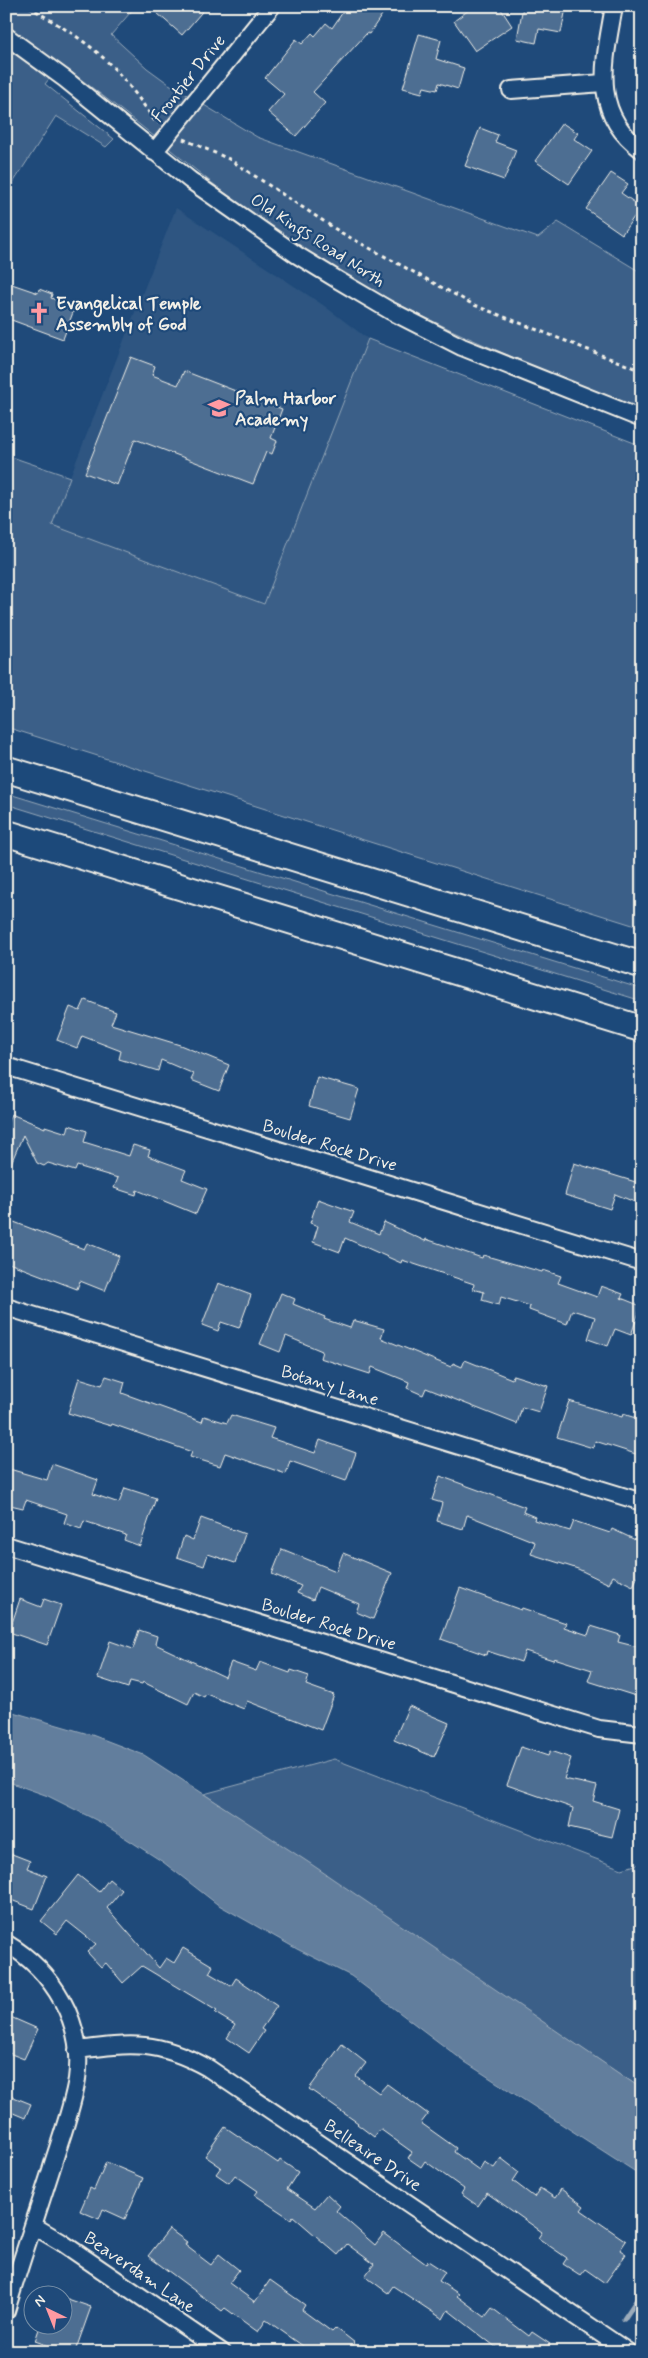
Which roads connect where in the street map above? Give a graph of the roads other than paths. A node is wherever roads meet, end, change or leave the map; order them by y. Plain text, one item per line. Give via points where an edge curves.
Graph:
1 (272, 6) edge
2 (614, 6) edge
3 (6, 36) edge
4 (603, 83) junction
5 (511, 90) dead end
6 (642, 150) edge
7 (154, 152) junction
8 (642, 419) edge
9 (6, 769) edge
10 (6, 832) edge
11 (642, 965) edge
12 (642, 1029) edge
13 (6, 1066) edge
14 (642, 1262) edge
15 (6, 1307) edge
16 (642, 1502) edge
17 (6, 1545) edge
18 (642, 1734) edge
19 (6, 1943) edge
20 (78, 2050) junction
21 (34, 2226) junction
22 (6, 2311) edge
23 (222, 2352) edge
24 (628, 2352) edge

1 - 7 street, Frontier Drive
2 - 4 street
3 - 7 street, Old Kings Road North via 65,78
4 - 5 street
4 - 6 street via 618,125
7 - 8 street, Old Kings Road North via 297,255 389,310 486,358
9 - 11 highway
10 - 12 highway
13 - 14 street, Boulder Rock Drive
15 - 16 street, Botany Lane
17 - 18 street, Boulder Rock Drive via 599,1729
19 - 20 street via 37,1965 61,1996
20 - 21 street via 75,2091
20 - 24 street, Belleaire Drive via 128,2044 154,2045 200,2064
21 - 22 street
21 - 23 street, Beaverdam Lane

